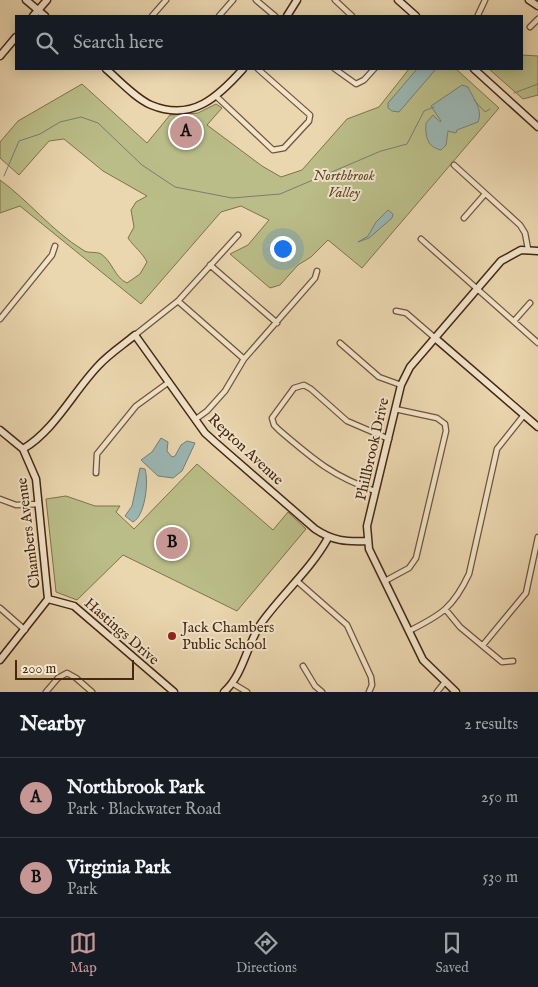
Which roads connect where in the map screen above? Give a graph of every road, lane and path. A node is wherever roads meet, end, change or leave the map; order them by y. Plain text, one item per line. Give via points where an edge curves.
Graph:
1 (26, 0) edge
2 (47, 0) edge
3 (166, 0) edge
4 (233, 0) edge
5 (256, 0) edge
6 (297, 0) edge
7 (335, 0) edge
8 (398, 0) edge
9 (485, 0) edge
10 (529, 0) edge
11 (538, 6) edge
12 (36, 13) edge
13 (153, 15) edge
14 (220, 15) edge
15 (274, 15) edge
16 (288, 15) edge
17 (351, 15) edge
18 (415, 15) edge
19 (478, 15) dead end
20 (538, 19) edge
21 (530, 28) dead end
22 (15, 38) edge
23 (0, 56) edge
24 (108, 70) edge
25 (242, 70) edge
26 (259, 70) edge
27 (336, 70) edge
28 (373, 70) edge
29 (475, 70) edge
30 (217, 97) junction
31 (538, 127) edge
32 (454, 165) dead end
33 (485, 194) junction
34 (464, 218) dead end
35 (238, 235) dead end
36 (421, 239) dead end
37 (55, 246) dead end
38 (528, 249) junction
39 (538, 251) edge
40 (210, 265) junction
41 (317, 271) dead end
42 (477, 288) junction
43 (178, 301) junction
44 (530, 303) dead end
45 (396, 311) dead end
46 (0, 319) edge
47 (514, 321) junction
48 (277, 323) junction
49 (135, 335) junction
50 (435, 338) junction
51 (538, 342) edge
52 (340, 343) dead end
53 (244, 359) junction
54 (169, 382) junction
55 (401, 385) junction
56 (395, 409) junction
57 (524, 415) junction
58 (196, 419) junction
59 (538, 427) edge
60 (0, 430) edge
61 (388, 439) junction
62 (23, 449) junction
63 (96, 473) dead end
64 (375, 491) junction
65 (0, 499) edge
66 (39, 504) junction
67 (538, 537) edge
68 (328, 538) junction
69 (367, 541) junction
70 (297, 581) junction
71 (385, 581) junction
72 (48, 599) junction
73 (0, 608) edge
74 (446, 610) junction
75 (25, 630) junction
76 (409, 631) junction
77 (483, 645) junction
78 (0, 660) edge
79 (513, 661) dead end
80 (303, 666) dead end
81 (445, 682) junction
82 (232, 683) junction
83 (46, 692) edge
84 (92, 692) edge
85 (174, 692) edge
86 (224, 692) edge
87 (247, 692) edge
88 (322, 692) edge
89 (369, 692) edge
90 (437, 692) edge
91 (456, 692) edge

1 - 12 street
2 - 12 street
3 - 13 street
4 - 14 street
5 - 15 street
6 - 16 street
7 - 17 street
8 - 18 street
9 - 19 street
10 - 11 street
20 - 21 street
22 - 23 street
24 - 30 street via 150,105 189,109
25 - 30 street
26 - 30 street via 310,115 309,121 284,148 273,150
27 - 28 street via 356,84
29 - 31 street
32 - 33 street
33 - 34 street
33 - 38 street via 520,225
35 - 40 street
36 - 42 street
37 - 46 street via 52,255
38 - 39 street
38 - 42 street, Phillbrook Drive via 506,256
40 - 43 street
40 - 48 street
41 - 48 street via 315,278
42 - 47 street
42 - 50 street, Phillbrook Drive
43 - 49 street
43 - 53 street
44 - 47 street
45 - 50 street via 406,313
47 - 51 street
48 - 53 street
49 - 54 street, Repton Avenue
49 - 62 street via 99,365 47,429
50 - 55 street, Phillbrook Drive via 410,367
50 - 57 street
52 - 55 street via 379,377
53 - 58 street via 226,391
54 - 58 street, Repton Avenue
54 - 63 street via 145,398 97,454
55 - 56 street, Phillbrook Drive
56 - 61 street, Phillbrook Drive
56 - 71 street via 437,418 445,424 446,431 416,558 409,568
57 - 59 street
57 - 74 street via 497,449 470,574
58 - 68 street, Repton Avenue via 215,442
60 - 62 street, Chambers Avenue
61 - 64 street, Phillbrook Drive
61 - 64 street via 347,421 312,388 304,385 294,388 272,418 279,430 323,466 339,477
62 - 66 street, Chambers Avenue via 36,479
64 - 69 street, Phillbrook Drive
65 - 66 street via 16,505
66 - 72 street, Chambers Avenue
67 - 77 street via 526,593
68 - 69 street, Repton Avenue via 346,542
68 - 70 street
69 - 71 street, Phillbrook Drive
70 - 82 street via 261,623
70 - 89 street via 346,625 371,677
71 - 76 street, Phillbrook Drive
72 - 75 street, Chambers Avenue
72 - 85 street, Hastings Drive via 74,606
73 - 75 street
74 - 76 street
74 - 77 street via 460,627
75 - 78 street, Chambers Avenue
76 - 81 street, Phillbrook Drive via 423,660
77 - 79 street via 502,662
80 - 88 street
81 - 90 street
81 - 91 street, Phillbrook Drive
82 - 86 street
82 - 87 street
83 - 84 street via 67,673

